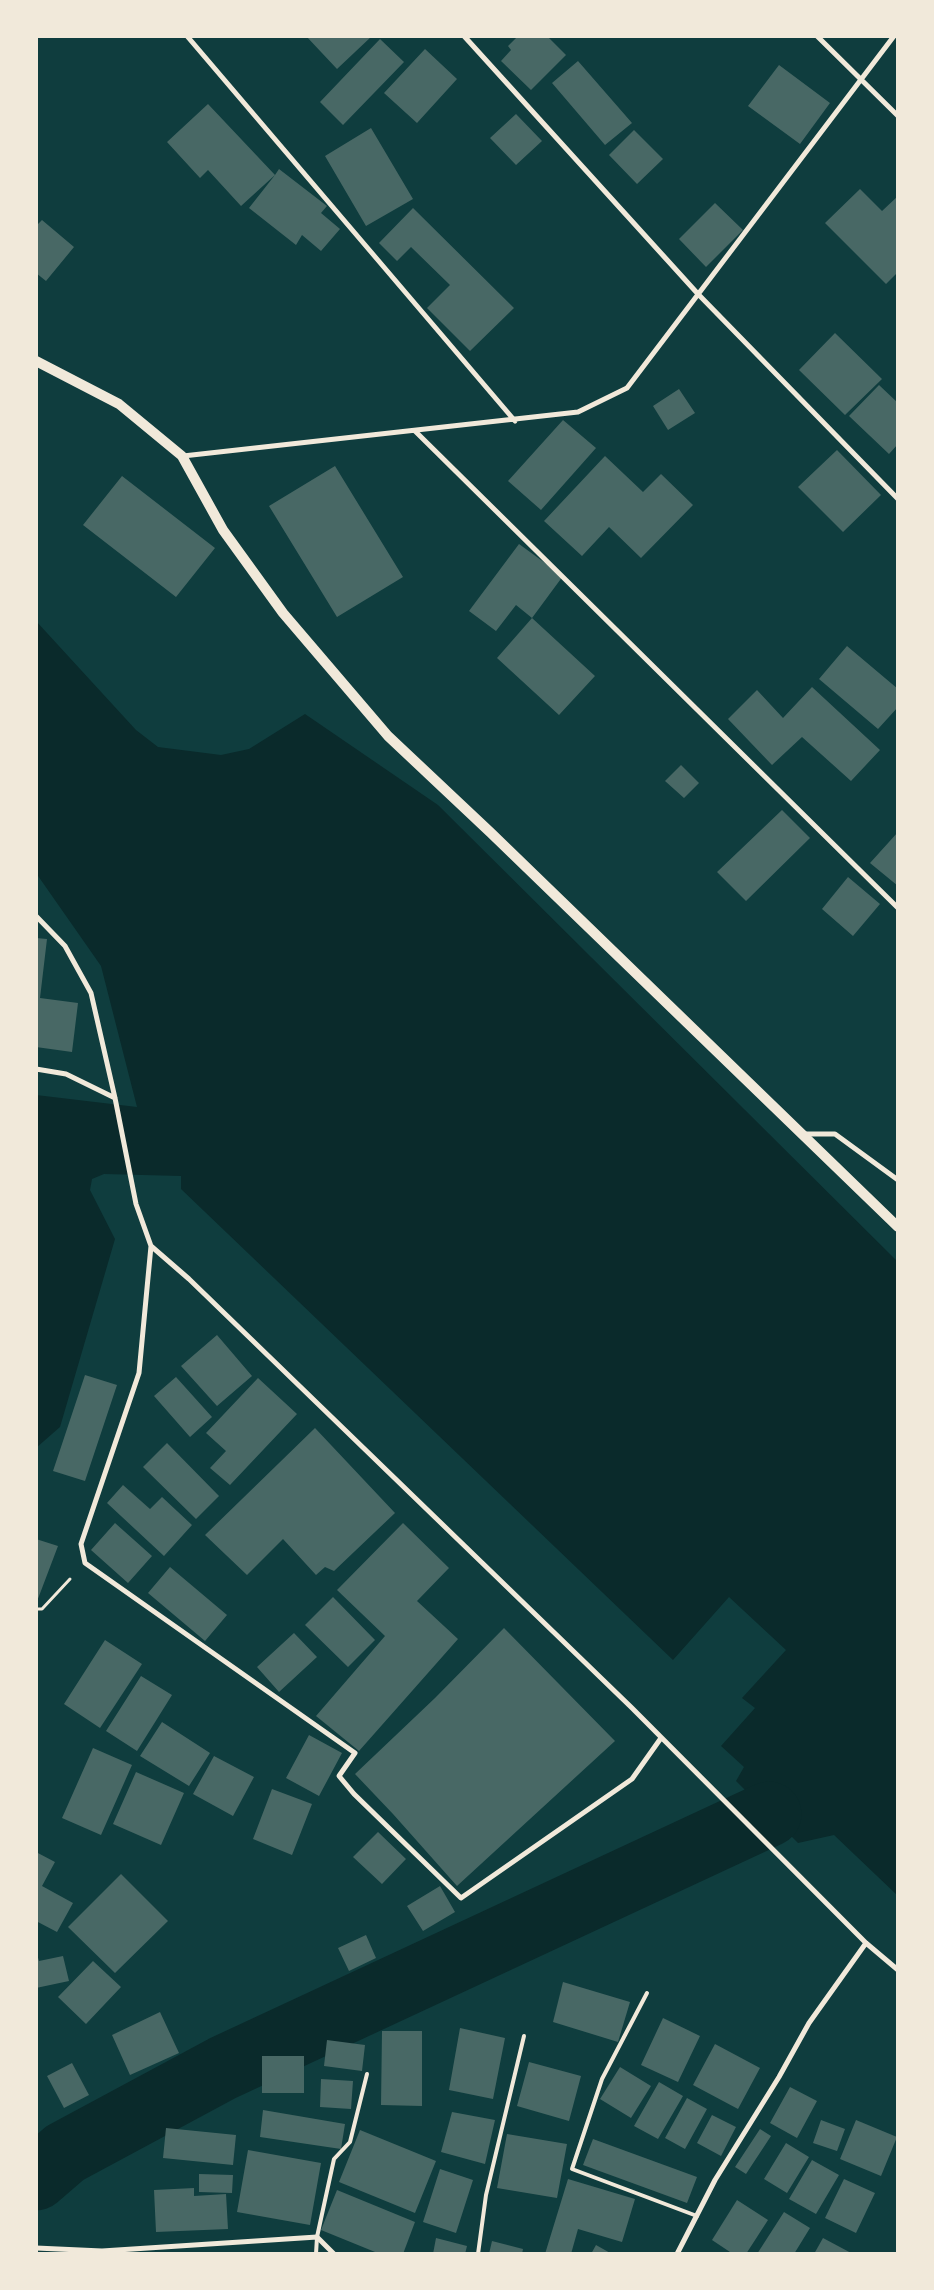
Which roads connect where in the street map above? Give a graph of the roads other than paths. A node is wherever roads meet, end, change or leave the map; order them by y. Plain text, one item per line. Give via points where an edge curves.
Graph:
1 (187, 36) edge
2 (464, 36) edge
3 (817, 36) edge
4 (894, 36) edge
5 (861, 80) junction
6 (898, 116) edge
7 (698, 294) junction
8 (36, 361) edge
9 (515, 421) junction
10 (415, 431) junction
11 (182, 456) junction
12 (898, 499) edge
13 (898, 908) edge
14 (36, 916) edge
15 (36, 1069) edge
16 (115, 1098) junction
17 (804, 1134) junction
18 (898, 1180) edge
19 (898, 1227) edge
20 (151, 1246) junction
21 (661, 1738) junction
22 (866, 1943) junction
23 (898, 1970) edge
24 (647, 1993) dead end
25 (524, 2036) dead end
26 (368, 2074) dead end
27 (696, 2216) junction
28 (316, 2237) junction
29 (36, 2248) edge
30 (316, 2254) edge
31 (334, 2254) edge
32 (478, 2254) edge
33 (677, 2254) edge

1 - 9 street
2 - 7 street
3 - 5 street
4 - 5 street
5 - 6 street
5 - 7 street
7 - 9 street via 627,388 578,412
7 - 12 street
8 - 11 main road via 118,404
9 - 10 street
10 - 11 street
10 - 13 street
11 - 17 main road via 223,530 283,613 388,736
14 - 16 street via 65,946 90,993
15 - 16 street via 66,1074
16 - 20 street via 136,1204
17 - 18 street via 835,1134
17 - 19 main road
20 - 21 street via 189,1279
20 - 21 street via 139,1373 81,1544 85,1564 355,1753 339,1776 461,1898 632,1779
21 - 22 street
22 - 23 street
22 - 27 street via 809,2023
24 - 27 lane via 602,2079 572,2169
25 - 32 lane via 486,2195
26 - 28 lane via 350,2142 334,2159
27 - 33 street
28 - 29 street via 102,2250
28 - 30 lane
28 - 31 street

